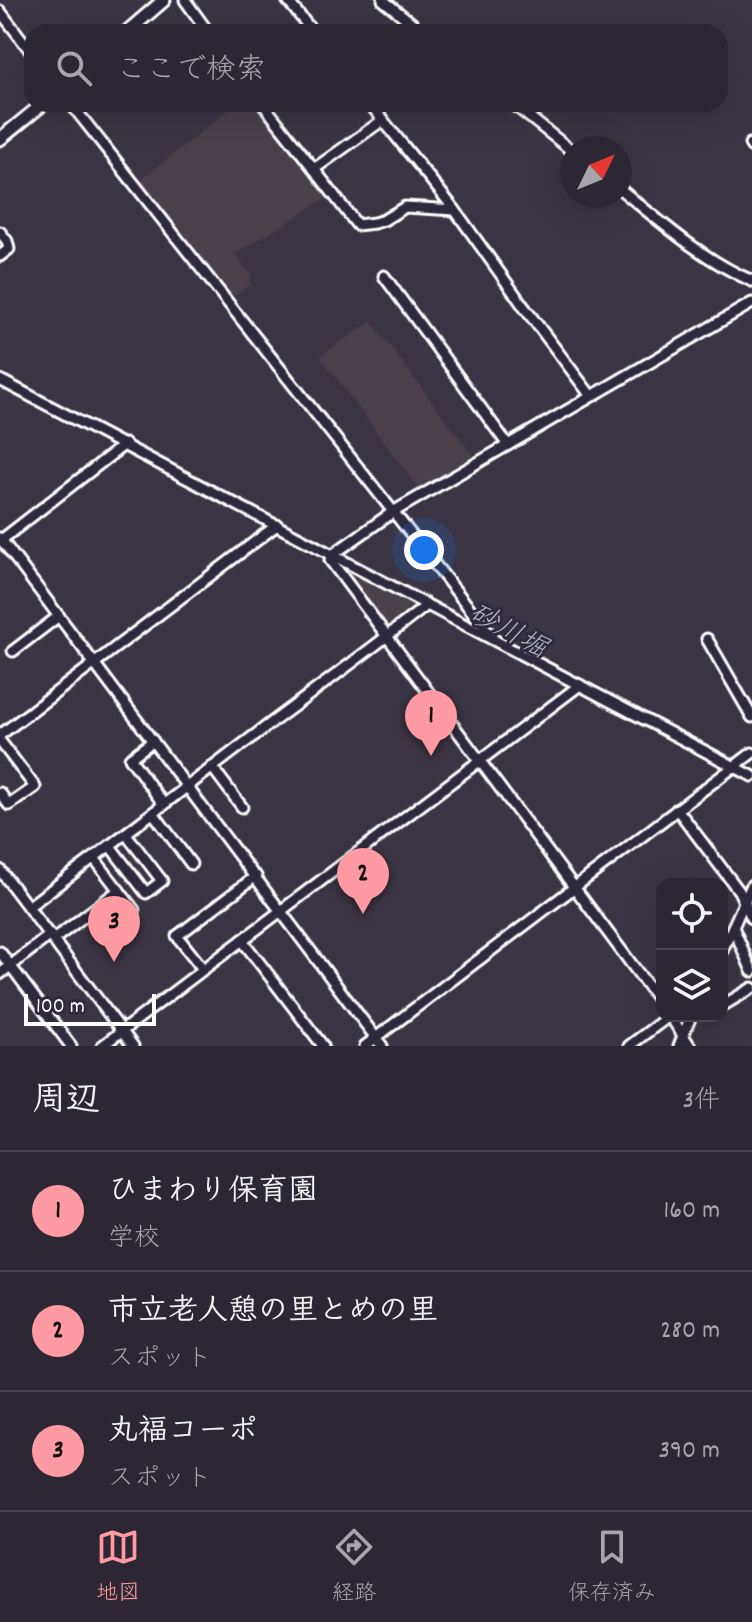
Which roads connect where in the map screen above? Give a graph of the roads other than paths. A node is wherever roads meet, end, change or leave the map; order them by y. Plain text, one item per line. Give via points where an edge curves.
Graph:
1 (164, 0) edge
2 (185, 0) edge
3 (287, 0) edge
4 (383, 0) edge
5 (0, 11) edge
6 (136, 24) edge
7 (202, 24) edge
8 (306, 24) edge
9 (413, 24) edge
10 (24, 42) edge
11 (33, 112) edge
12 (77, 112) edge
13 (269, 112) edge
14 (376, 112) edge
15 (523, 112) edge
16 (383, 120) junction
17 (0, 139) edge
18 (560, 141) edge
19 (314, 169) junction
20 (632, 198) edge
21 (455, 210) junction
22 (0, 232) edge
23 (0, 256) edge
24 (384, 276) dead end
25 (752, 281) edge
26 (752, 303) edge
27 (0, 380) edge
28 (591, 396) junction
29 (125, 444) junction
30 (508, 445) junction
31 (393, 512) junction
32 (277, 525) junction
33 (1, 539) edge
34 (332, 555) junction
35 (427, 605) junction
36 (59, 616) junction
37 (387, 637) junction
38 (707, 639) dead end
39 (496, 641) junction
40 (13, 651) dead end
41 (95, 663) junction
42 (580, 685) junction
43 (752, 717) edge
44 (2, 730) edge
45 (0, 741) edge
46 (153, 741) junction
47 (752, 753) edge
48 (480, 761) junction
49 (734, 766) junction
50 (212, 767) junction
51 (752, 776) edge
52 (187, 787) junction
53 (0, 793) edge
54 (164, 805) junction
55 (242, 807) dead end
56 (677, 809) junction
57 (154, 814) junction
58 (126, 834) junction
59 (110, 846) junction
60 (94, 858) junction
61 (191, 864) dead end
62 (0, 870) edge
63 (256, 876) junction
64 (752, 885) edge
65 (574, 888) junction
66 (119, 890) junction
67 (745, 900) junction
68 (28, 907) junction
69 (134, 910) dead end
70 (281, 910) junction
71 (752, 918) edge
72 (733, 927) junction
73 (51, 938) junction
74 (242, 940) junction
75 (722, 950) edge
76 (0, 952) edge
77 (10, 966) junction
78 (203, 969) junction
79 (752, 971) edge
80 (0, 974) edge
81 (752, 988) edge
82 (656, 997) edge
83 (728, 1002) edge
84 (661, 1022) edge
85 (674, 1022) edge
86 (691, 1022) edge
87 (122, 1031) junction
88 (684, 1035) junction
89 (379, 1042) edge
90 (71, 1046) edge
91 (102, 1046) edge
92 (133, 1046) edge
93 (323, 1046) edge
94 (365, 1046) edge
95 (629, 1046) edge
96 (679, 1046) edge
97 (690, 1046) edge

1 - 6 main road
2 - 7 street
3 - 8 street
4 - 9 street
5 - 10 street
11 - 17 main road
12 - 31 street
13 - 19 street
14 - 16 street
15 - 18 street
16 - 19 street
16 - 21 street
19 - 21 street via 357,225 384,220 405,207
20 - 25 street via 711,259
21 - 28 street
22 - 23 street via 9,249
24 - 30 street
26 - 28 street
27 - 29 street
28 - 30 street
29 - 32 street
29 - 33 street
30 - 31 street
31 - 34 street
31 - 39 street
32 - 34 street
32 - 41 street
33 - 36 street
34 - 35 street
34 - 37 street via 330,560
35 - 37 street
35 - 39 street
36 - 40 street
36 - 41 street
37 - 48 street
37 - 50 street
38 - 43 street
39 - 42 street
41 - 44 street
41 - 46 street
42 - 48 street
42 - 49 street
45 - 53 street via 35,787 9,805
46 - 52 street
46 - 54 street via 130,758
47 - 49 street
48 - 65 street
48 - 70 street
49 - 51 street
49 - 56 street
50 - 52 street
50 - 55 street
52 - 54 street
52 - 63 street
54 - 57 street
56 - 65 street
56 - 67 street
57 - 58 street
57 - 61 street
58 - 59 street
58 - 59 street via 162,881 146,893
59 - 60 street
60 - 66 street
60 - 68 street
62 - 68 street
63 - 70 street
63 - 78 street via 177,936
64 - 67 street
65 - 82 street
65 - 89 street
66 - 69 street
66 - 73 street
67 - 71 street
67 - 72 street
68 - 73 street
70 - 74 street
70 - 89 street
72 - 75 street
72 - 79 street
73 - 77 street
73 - 87 street
74 - 78 street
74 - 93 street
76 - 77 street
77 - 80 street
77 - 90 street
78 - 87 street
81 - 83 street
84 - 95 street
85 - 88 street
86 - 88 street
87 - 91 street
87 - 92 street
88 - 96 street
88 - 97 street
89 - 94 street

